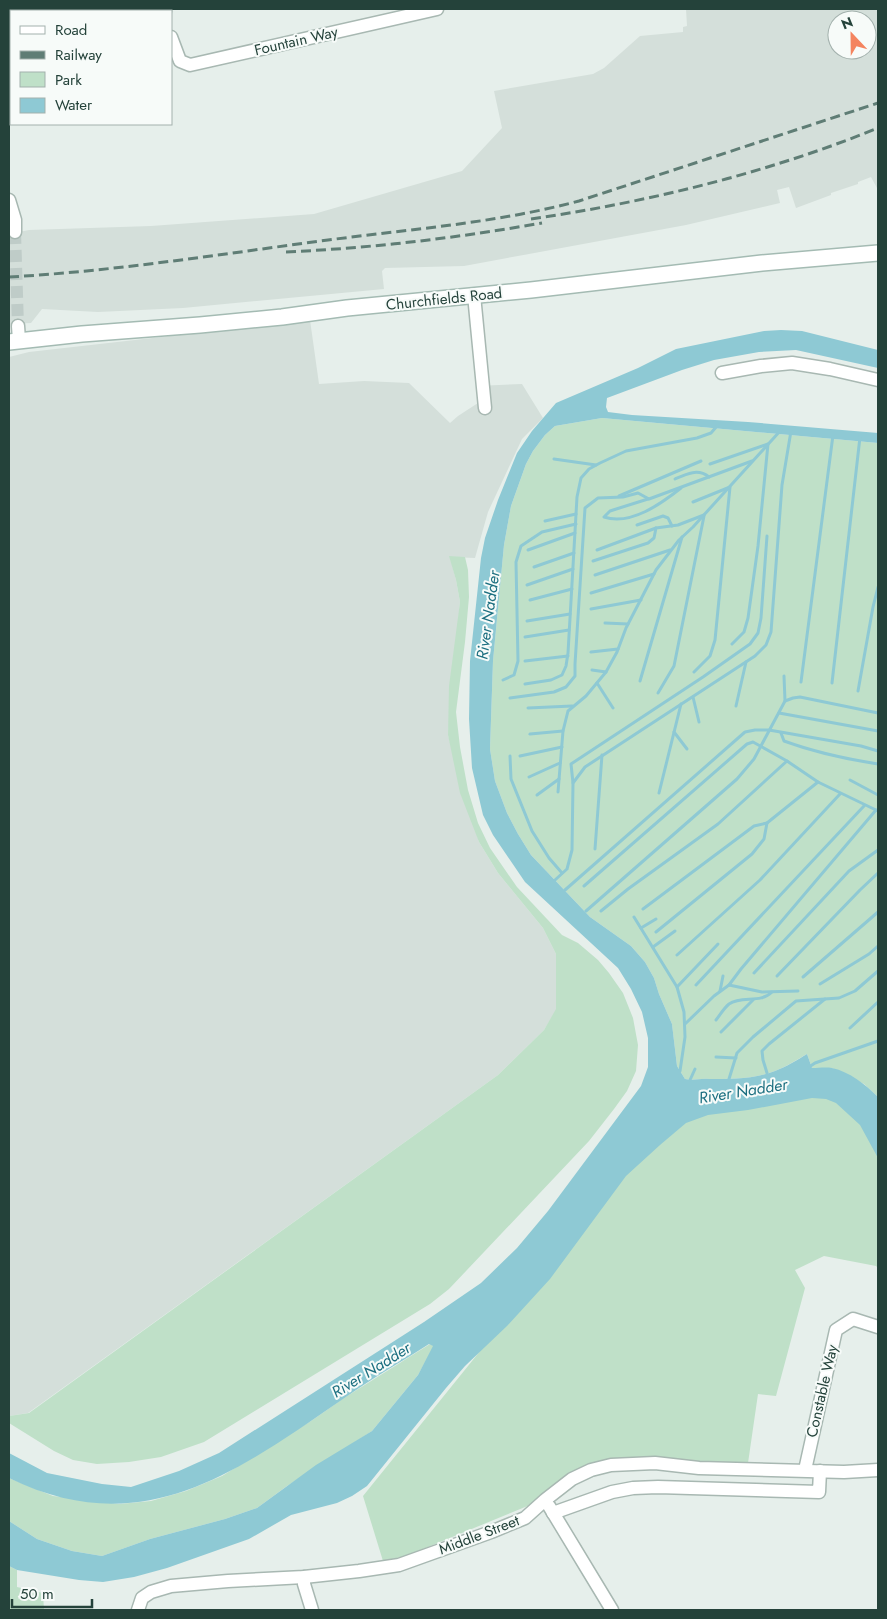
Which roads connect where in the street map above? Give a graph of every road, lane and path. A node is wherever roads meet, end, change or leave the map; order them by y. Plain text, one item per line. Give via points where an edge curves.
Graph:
1 (437, 9) edge
2 (172, 40) edge
3 (9, 200) edge
4 (15, 232) tunnel mouth
5 (878, 253) edge
6 (474, 295) junction
7 (16, 336) edge
8 (722, 373) dead end
9 (878, 380) edge
10 (485, 408) dead end
11 (878, 1328) edge
12 (805, 1470) junction
13 (878, 1470) edge
14 (820, 1471) junction
15 (545, 1500) junction
16 (553, 1513) junction
17 (304, 1577) junction
18 (138, 1610) edge
19 (312, 1610) edge
20 (612, 1610) edge

1 - 2 street, Fountain Way via 190,65 180,61
3 - 4 street
5 - 6 street, Churchfields Road
6 - 7 street, Churchfields Road via 200,325
6 - 10 street
8 - 9 street via 792,363
11 - 12 street, Constable Way via 853,1319 836,1330
12 - 14 street, Middle Street
12 - 15 street, Middle Street via 616,1464 583,1474
13 - 14 street, Middle Street
14 - 16 street via 819,1492 633,1488
15 - 16 street
15 - 17 street, Middle Street via 525,1518 399,1565
16 - 20 street
17 - 18 street, Middle Street via 171,1586 142,1598
17 - 19 street

